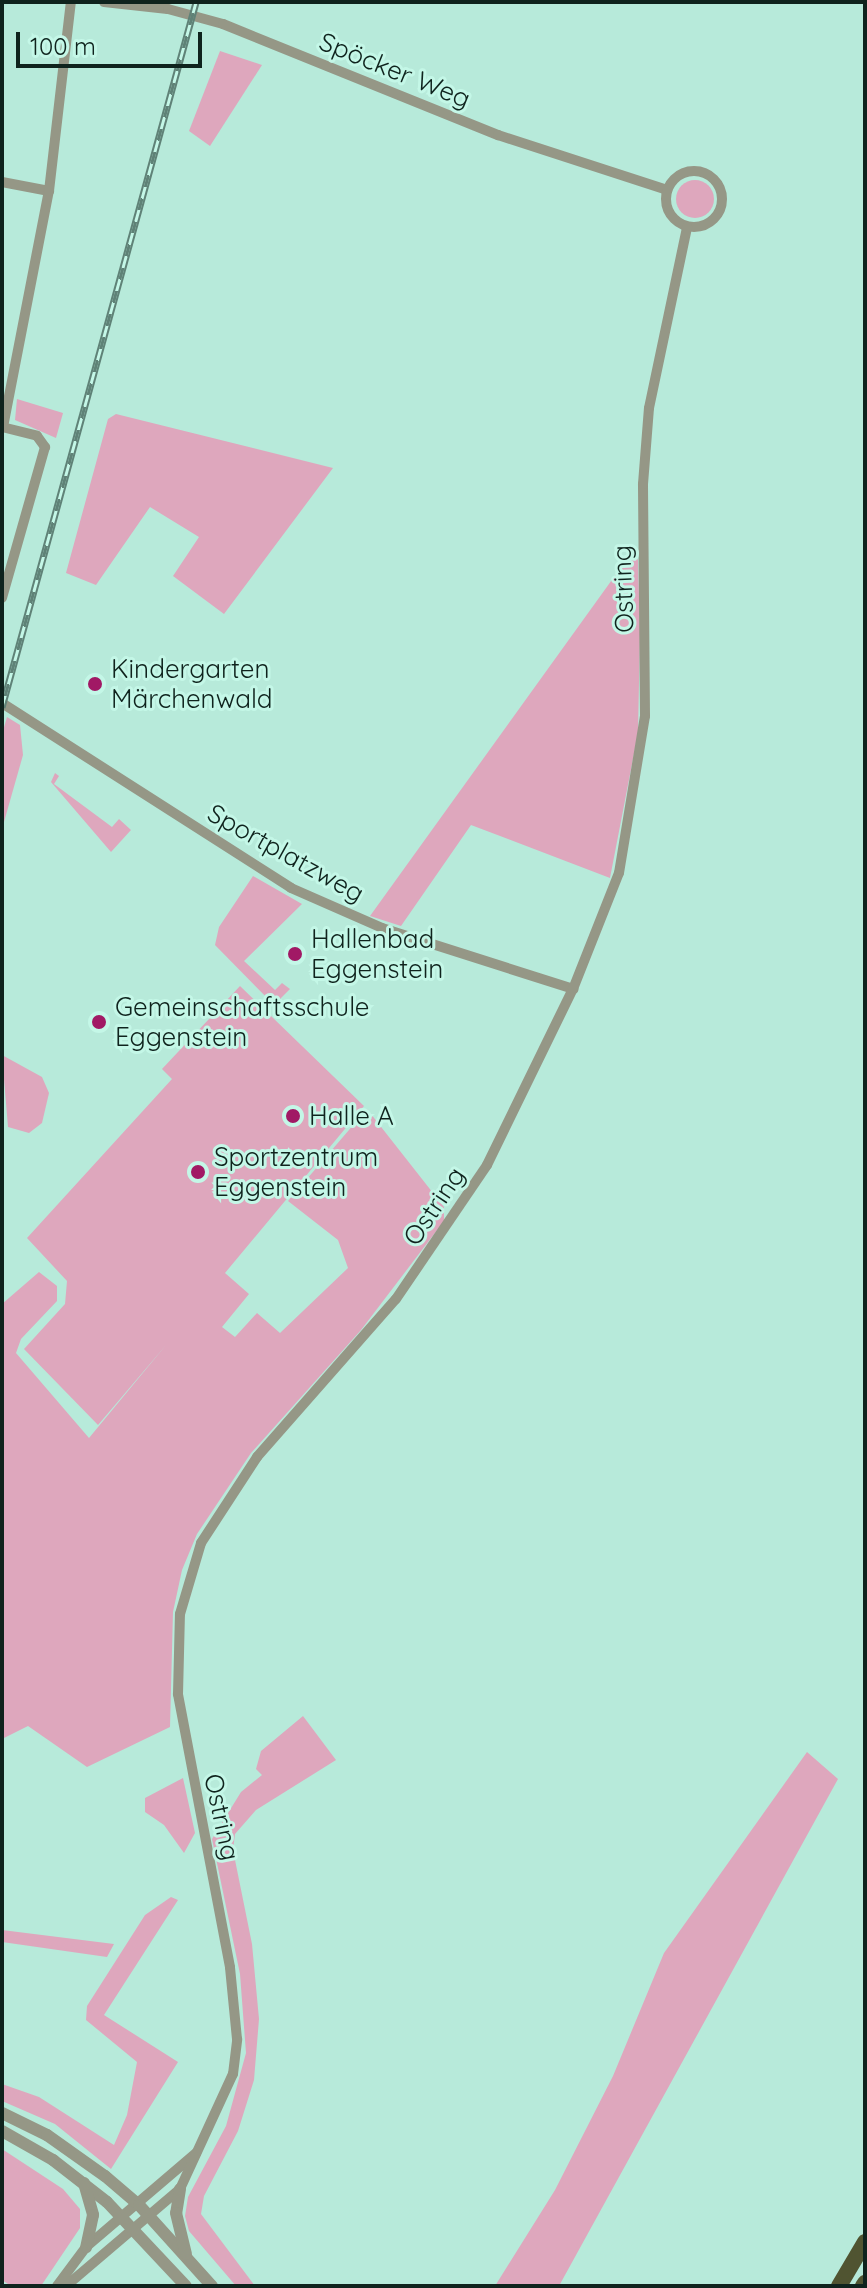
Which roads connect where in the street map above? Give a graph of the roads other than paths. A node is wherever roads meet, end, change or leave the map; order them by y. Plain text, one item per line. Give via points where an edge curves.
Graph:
1 (71, 2) edge
2 (104, 2) edge
3 (2, 182) edge
4 (667, 190) junction
5 (49, 191) junction
6 (687, 227) junction
7 (3, 427) edge
8 (7, 571) edge
9 (2, 598) edge
10 (2, 703) edge
11 (573, 989) junction
12 (2, 2113) edge
13 (2, 2131) edge
14 (198, 2152) junction
15 (84, 2183) junction
16 (180, 2189) junction
17 (139, 2205) junction
18 (123, 2216) junction
19 (149, 2216) junction
20 (136, 2228) junction
21 (865, 2242) edge
22 (86, 2247) junction
23 (187, 2257) junction
24 (57, 2286) edge
25 (66, 2286) edge
26 (186, 2286) edge
27 (212, 2286) edge
28 (839, 2286) edge

1 - 5 street
2 - 4 street, Spöcker Weg via 168,9 223,24 498,135
3 - 5 street
4 - 6 street via 672,216
4 - 6 street via 677,176 694,171 710,176 721,189 718,215 703,226
5 - 7 street
6 - 11 street, Ostring via 658,344 645,450 648,667 642,756 619,873
7 - 8 street via 37,436 45,447
8 - 9 street
10 - 11 street, Sportplatzweg via 291,888 382,928
11 - 14 street, Ostring via 511,1121 456,1215 396,1299 225,1500 188,1579 176,1653 178,1694 230,1967 237,2039 225,2097
12 - 17 street via 65,2146
13 - 15 street
14 - 16 street, Ostring
14 - 17 street, Ostring
15 - 18 street
15 - 22 street via 93,2215
16 - 19 street, Ostring
16 - 23 street via 176,2213
17 - 18 street, Ostring
17 - 19 street
18 - 20 street
18 - 22 street, Ostring
19 - 20 street, Ostring
19 - 23 street
20 - 25 street, Ostring
20 - 26 street
21 - 28 highway
22 - 24 street, Ostring
23 - 27 street

